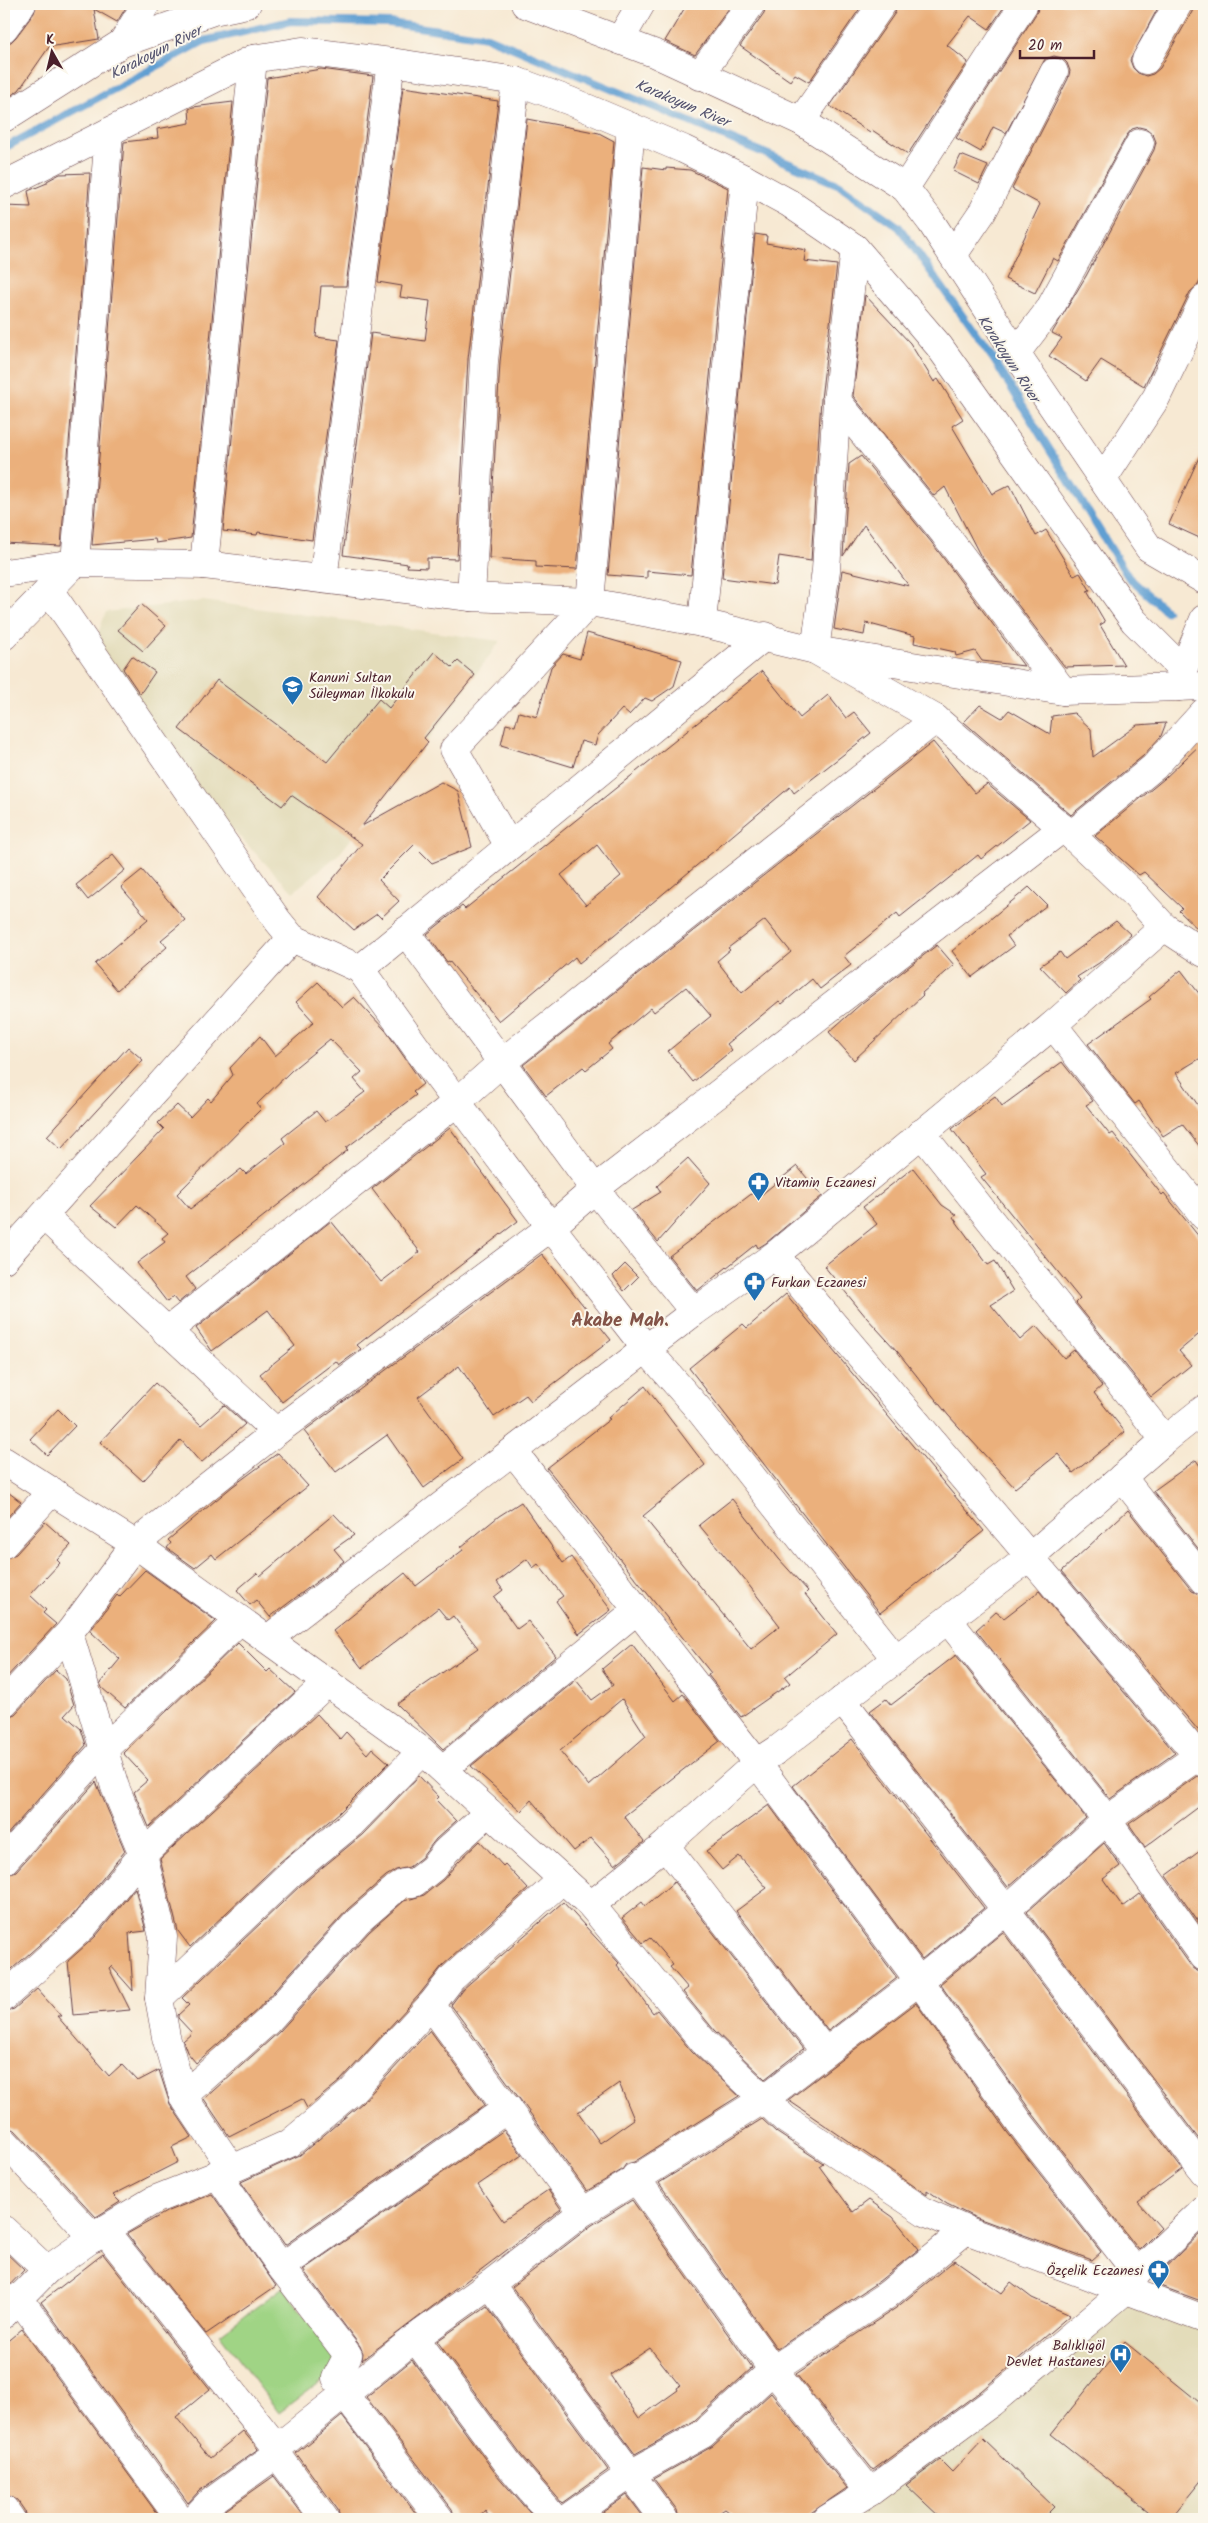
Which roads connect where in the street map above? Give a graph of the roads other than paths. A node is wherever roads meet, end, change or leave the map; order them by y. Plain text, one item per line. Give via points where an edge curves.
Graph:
1 (22, 4) edge
2 (146, 4) edge
3 (247, 4) edge
4 (525, 4) edge
5 (641, 4) edge
6 (751, 4) edge
7 (882, 4) edge
8 (1024, 4) edge
9 (1178, 4) edge
10 (215, 7) edge
11 (4, 28) edge
12 (620, 40) junction
13 (122, 43) junction
14 (253, 59) junction
15 (1146, 60) dead end
16 (391, 62) junction
17 (1054, 72) dead end
18 (699, 76) junction
19 (516, 81) junction
20 (4, 118) edge
21 (801, 121) junction
22 (631, 127) junction
23 (109, 132) junction
24 (1140, 143) dead end
25 (745, 179) junction
26 (4, 185) edge
27 (905, 188) junction
28 (855, 248) junction
29 (953, 255) junction
30 (1204, 299) edge
31 (1016, 353) junction
32 (837, 401) junction
33 (1103, 479) junction
34 (75, 564) junction
35 (204, 565) junction
36 (4, 573) edge
37 (323, 579) junction
38 (1204, 580) edge
39 (49, 590) junction
40 (471, 597) junction
41 (590, 602) junction
42 (1204, 619) edge
43 (702, 623) junction
44 (4, 636) edge
45 (765, 636) junction
46 (815, 650) junction
47 (1189, 681) edge
48 (1063, 691) junction
49 (1204, 712) edge
50 (936, 719) junction
51 (1067, 831) junction
52 (509, 846) junction
53 (1164, 928) junction
54 (405, 931) junction
55 (292, 938) junction
56 (1204, 953) edge
57 (360, 969) junction
58 (1053, 1025) junction
59 (501, 1063) junction
60 (458, 1102) junction
61 (921, 1133) junction
62 (595, 1189) junction
63 (44, 1216) junction
64 (1204, 1216) edge
65 (551, 1227) junction
66 (775, 1255) junction
67 (4, 1259) edge
68 (694, 1312) junction
69 (166, 1332) junction
70 (647, 1350) junction
71 (1204, 1409) edge
72 (276, 1432) junction
73 (1165, 1440) junction
74 (513, 1451) junction
75 (4, 1461) edge
76 (1122, 1477) junction
77 (52, 1491) junction
78 (4, 1544) edge
79 (136, 1544) junction
80 (1031, 1556) junction
81 (1204, 1581) edge
82 (637, 1610) junction
83 (240, 1620) junction
84 (948, 1620) junction
85 (69, 1633) junction
86 (268, 1638) junction
87 (896, 1659) junction
88 (328, 1682) junction
89 (842, 1700) junction
90 (4, 1703) edge
91 (104, 1749) junction
92 (422, 1751) junction
93 (1203, 1757) edge
94 (757, 1763) junction
95 (443, 1770) junction
96 (489, 1812) junction
97 (1107, 1820) junction
98 (665, 1845) junction
99 (143, 1854) junction
100 (4, 1861) edge
101 (563, 1879) junction
102 (591, 1905) junction
103 (1006, 1910) junction
104 (1204, 1957) edge
105 (919, 1981) junction
106 (4, 1997) edge
107 (159, 1998) junction
108 (432, 2005) junction
109 (825, 2052) junction
110 (183, 2096) junction
111 (764, 2099) junction
112 (508, 2108) junction
113 (4, 2141) edge
114 (225, 2172) junction
115 (1204, 2172) edge
116 (635, 2177) junction
117 (1204, 2209) edge
118 (583, 2212) junction
119 (4, 2230) edge
120 (966, 2230) junction
121 (99, 2234) junction
122 (281, 2267) junction
123 (47, 2270) junction
124 (1132, 2281) junction
125 (490, 2284) junction
126 (11, 2305) edge
127 (1204, 2320) edge
128 (415, 2338) junction
129 (773, 2370) junction
130 (344, 2394) junction
131 (277, 2451) junction
132 (629, 2474) junction
133 (870, 2492) junction
134 (4, 2509) edge
135 (207, 2514) edge
136 (11, 2519) edge
137 (180, 2519) edge
138 (325, 2519) edge
139 (440, 2519) edge
140 (555, 2519) edge
141 (566, 2519) edge
142 (664, 2519) edge
143 (827, 2519) edge

1 - 11 street
2 - 13 street
3 - 10 street
4 - 12 street
5 - 12 street
6 - 18 street
7 - 21 street
8 - 27 street
9 - 15 street
10 - 13 street
12 - 18 street
13 - 20 street
14 - 16 street via 302,51
14 - 23 street
14 - 35 street
16 - 19 street
16 - 37 street
17 - 29 street via 983,211
18 - 21 street
19 - 22 street
19 - 40 street via 484,361
21 - 27 street
22 - 25 street
22 - 41 street
23 - 26 street
23 - 34 street
24 - 31 street via 1049,310
25 - 28 street via 789,203
25 - 43 street
27 - 29 street
28 - 32 street
28 - 47 street via 939,346 1134,621
29 - 31 street
30 - 33 street via 1156,398
31 - 33 street
32 - 46 street via 826,570
32 - 48 street via 944,533
33 - 38 street via 1149,548
34 - 35 street
34 - 36 street
34 - 39 street
35 - 37 street
37 - 40 street
39 - 44 street
39 - 55 street
40 - 41 street
41 - 43 street
41 - 52 street via 454,749
42 - 47 street
43 - 45 street
45 - 46 street
45 - 52 street
46 - 48 street
46 - 50 street
47 - 48 street
49 - 51 street via 1154,767
50 - 51 street
50 - 59 street
51 - 53 street via 1135,895
51 - 62 street
52 - 54 street
53 - 56 street
53 - 58 street
54 - 57 street
54 - 59 street
55 - 57 street
55 - 63 street
57 - 60 street
58 - 61 street
58 - 64 street
59 - 60 street
59 - 62 street
60 - 65 street
60 - 69 street
61 - 66 street
61 - 73 street
62 - 65 street
62 - 68 street
63 - 67 street
63 - 69 street
65 - 70 street
65 - 72 street
66 - 68 street
66 - 80 street
68 - 70 street
69 - 72 street
70 - 74 street
70 - 87 street via 702,1412
71 - 73 street
72 - 79 street
73 - 76 street
74 - 82 street
74 - 86 street
75 - 77 street
76 - 80 street
76 - 81 street
77 - 78 street
77 - 79 street
79 - 83 street
79 - 85 street
80 - 84 street
80 - 93 street
82 - 94 street
82 - 95 street
83 - 86 street
83 - 91 street
84 - 87 street
84 - 97 street
85 - 90 street
85 - 91 street
86 - 88 street
87 - 89 street
88 - 92 street
88 - 99 street
89 - 94 street
89 - 103 street
91 - 99 street via 115,1787
91 - 100 street
92 - 95 street
92 - 107 street via 351,1824 291,1873
93 - 97 street
94 - 98 street
94 - 105 street
95 - 96 street
96 - 101 street
96 - 110 street via 446,1851 433,1868 414,1883 404,1883 395,1889 358,1921 268,2021
97 - 103 street
97 - 104 street
98 - 102 street
98 - 109 street
99 - 106 street via 84,1926
99 - 107 street via 163,1937
101 - 102 street
101 - 108 street via 452,1978
102 - 111 street via 702,2041
103 - 105 street
103 - 115 street
105 - 109 street
105 - 124 street
107 - 110 street
108 - 112 street
108 - 114 street via 351,2092 290,2143
109 - 111 street
110 - 114 street
111 - 116 street
111 - 120 street via 785,2119 925,2212
112 - 118 street
112 - 122 street
113 - 121 street
114 - 121 street via 154,2200
114 - 122 street
116 - 118 street
116 - 129 street
117 - 124 street
118 - 125 street
119 - 123 street
120 - 124 street
120 - 129 street via 888,2295
121 - 123 street
121 - 131 street via 231,2386
122 - 130 street via 348,2355 336,2378
123 - 126 street
124 - 127 street
124 - 133 street via 991,2403
125 - 128 street
125 - 132 street
126 - 137 street
128 - 130 street
128 - 140 street via 509,2465
129 - 132 street via 703,2434
129 - 133 street
130 - 131 street
130 - 139 street
131 - 135 street
131 - 138 street
132 - 141 street
132 - 142 street
133 - 143 street
134 - 136 street

